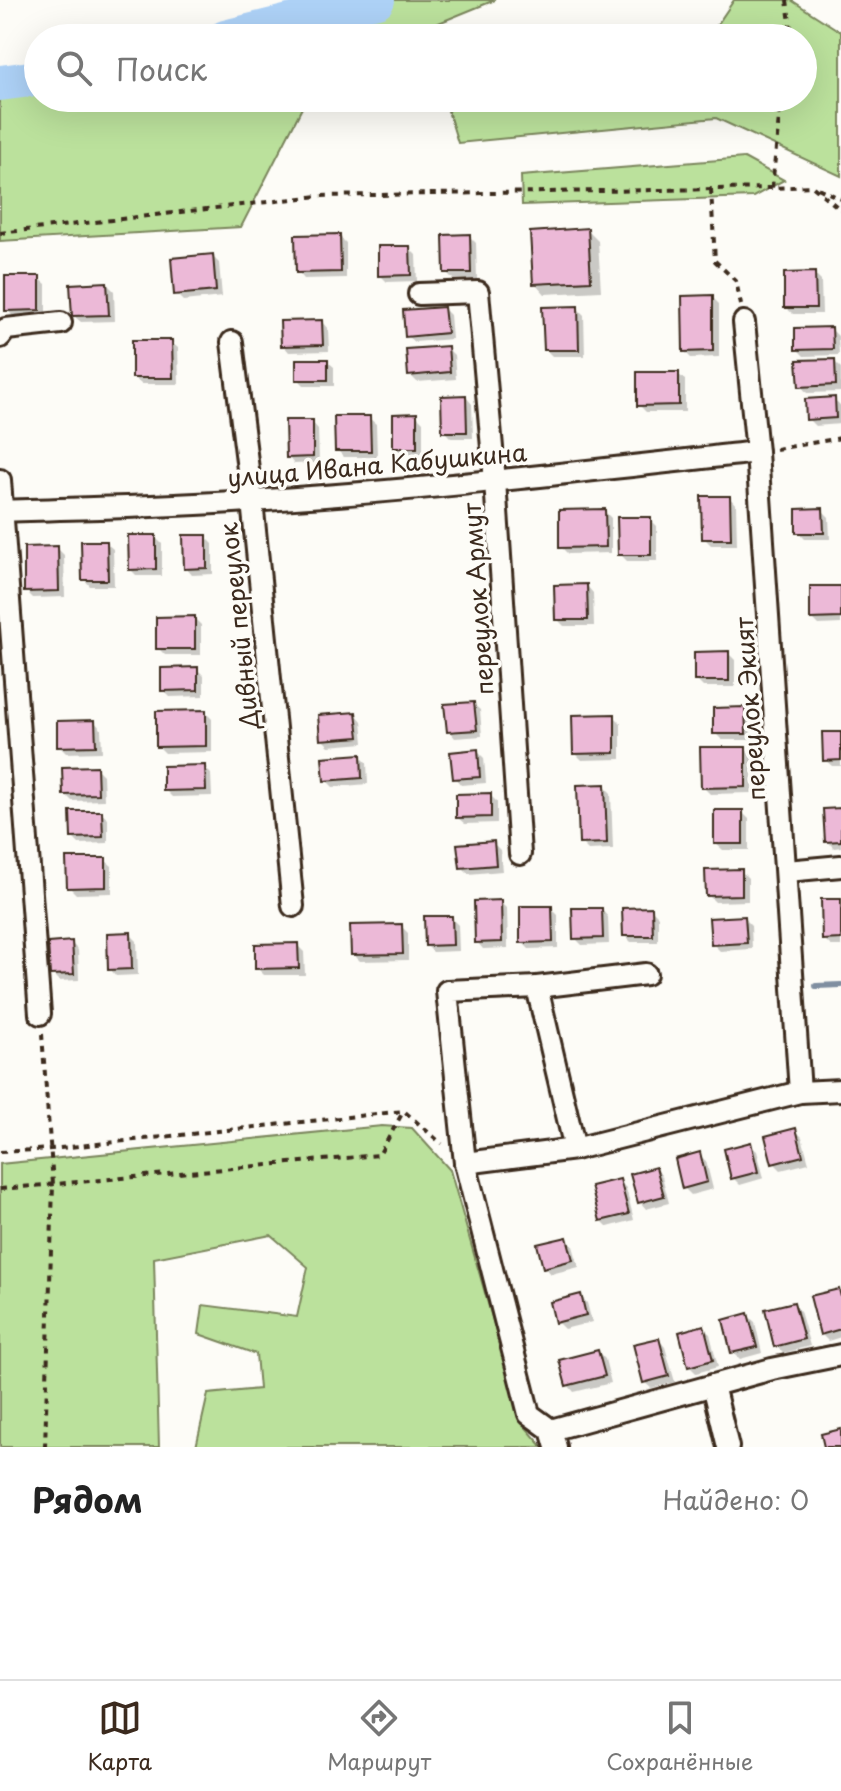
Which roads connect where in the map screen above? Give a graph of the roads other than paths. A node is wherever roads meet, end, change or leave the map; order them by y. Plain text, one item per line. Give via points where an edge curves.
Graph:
1 (419, 294) dead end
2 (744, 322) road end
3 (61, 323) dead end
4 (0, 337) edge
5 (232, 342) dead end
6 (757, 452) junction
7 (0, 480) edge
8 (495, 481) junction
9 (252, 501) junction
10 (1, 511) edge
11 (520, 854) dead end
12 (841, 866) edge
13 (787, 871) junction
14 (293, 906) dead end
15 (646, 974) dead end
16 (537, 987) junction
17 (40, 1014) road end
18 (841, 1090) edge
19 (800, 1092) junction
20 (575, 1149) junction
21 (465, 1163) junction
22 (841, 1355) edge
23 (713, 1385) junction
24 (554, 1438) edge
25 (728, 1447) edge

1 - 8 street, переулок Армут via 478,292
2 - 6 street, переулок Экият
3 - 4 street via 6,329
5 - 9 street, Дивный переулок
6 - 8 street, улица Ивана Кабушкина
6 - 13 street, переулок Экият
7 - 10 street
8 - 9 street, улица Ивана Кабушкина
8 - 11 street, переулок Армут
9 - 10 street, улица Ивана Кабушкина
9 - 14 street, Дивный переулок
10 - 17 street
12 - 13 street
13 - 19 street, переулок Экият
15 - 16 street
16 - 20 street
16 - 21 street via 447,991
18 - 19 street
19 - 20 street
20 - 21 street
21 - 24 street via 529,1414
22 - 23 street
23 - 24 street
23 - 25 street

